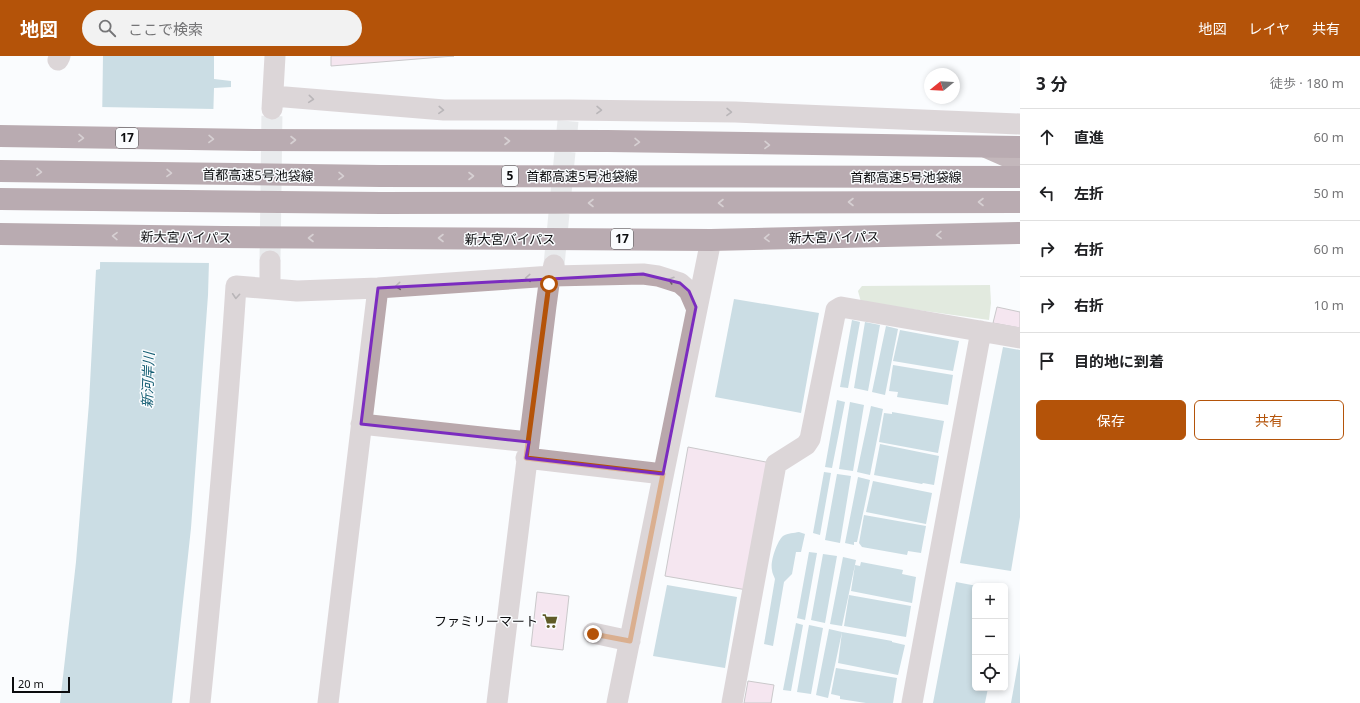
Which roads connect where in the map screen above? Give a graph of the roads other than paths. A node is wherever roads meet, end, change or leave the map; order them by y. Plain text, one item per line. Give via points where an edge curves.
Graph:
1 (275, 56) edge
2 (1020, 124) edge
3 (0, 136) edge
4 (986, 147) junction
5 (1020, 148) edge
6 (1020, 162) edge
7 (0, 171) edge
8 (1020, 177) edge
9 (0, 199) edge
10 (1020, 202) edge
11 (1020, 233) edge
12 (0, 234) edge
13 (711, 240) junction
14 (270, 261) tunnel mouth
15 (553, 270) junction
16 (270, 288) junction
17 (378, 288) junction
18 (696, 307) junction
19 (981, 331) junction
20 (1020, 338) edge
21 (361, 424) junction
22 (528, 450) junction
23 (663, 474) junction
24 (593, 634) dead end
25 (630, 641) junction
26 (200, 703) edge
27 (328, 703) edge
28 (497, 703) edge
29 (617, 703) edge
30 (732, 703) edge
31 (912, 703) edge

1 -> 2 street via 272,103 568,115 735,112
3 -> 4 highway, 17
4 - 5 highway, 17
4 - 6 main road
7 -> 8 highway, 首都高速5号池袋線 / 5, bridge via 380,176
10 -> 9 highway, 首都高速5号池袋線 / 5, bridge via 381,204
11 -> 13 highway, 新大宮バイパス / 17
13 -> 12 highway, 新大宮バイパス / 17
13 - 18 street
14 - 16 street
15 -> 17 street
18 -> 15 street via 689,291 680,283 658,276
15 - 22 street
16 - 17 street
16 -> 26 street via 236,286 215,560
17 - 21 street
18 - 23 street
19 - 20 street
19 - 30 street via 841,307 836,310 810,439 806,445 776,464
19 - 31 street
21 - 22 street
21 - 27 street
22 - 23 street
22 - 28 street
23 - 25 street
24 - 25 street
25 - 29 street

